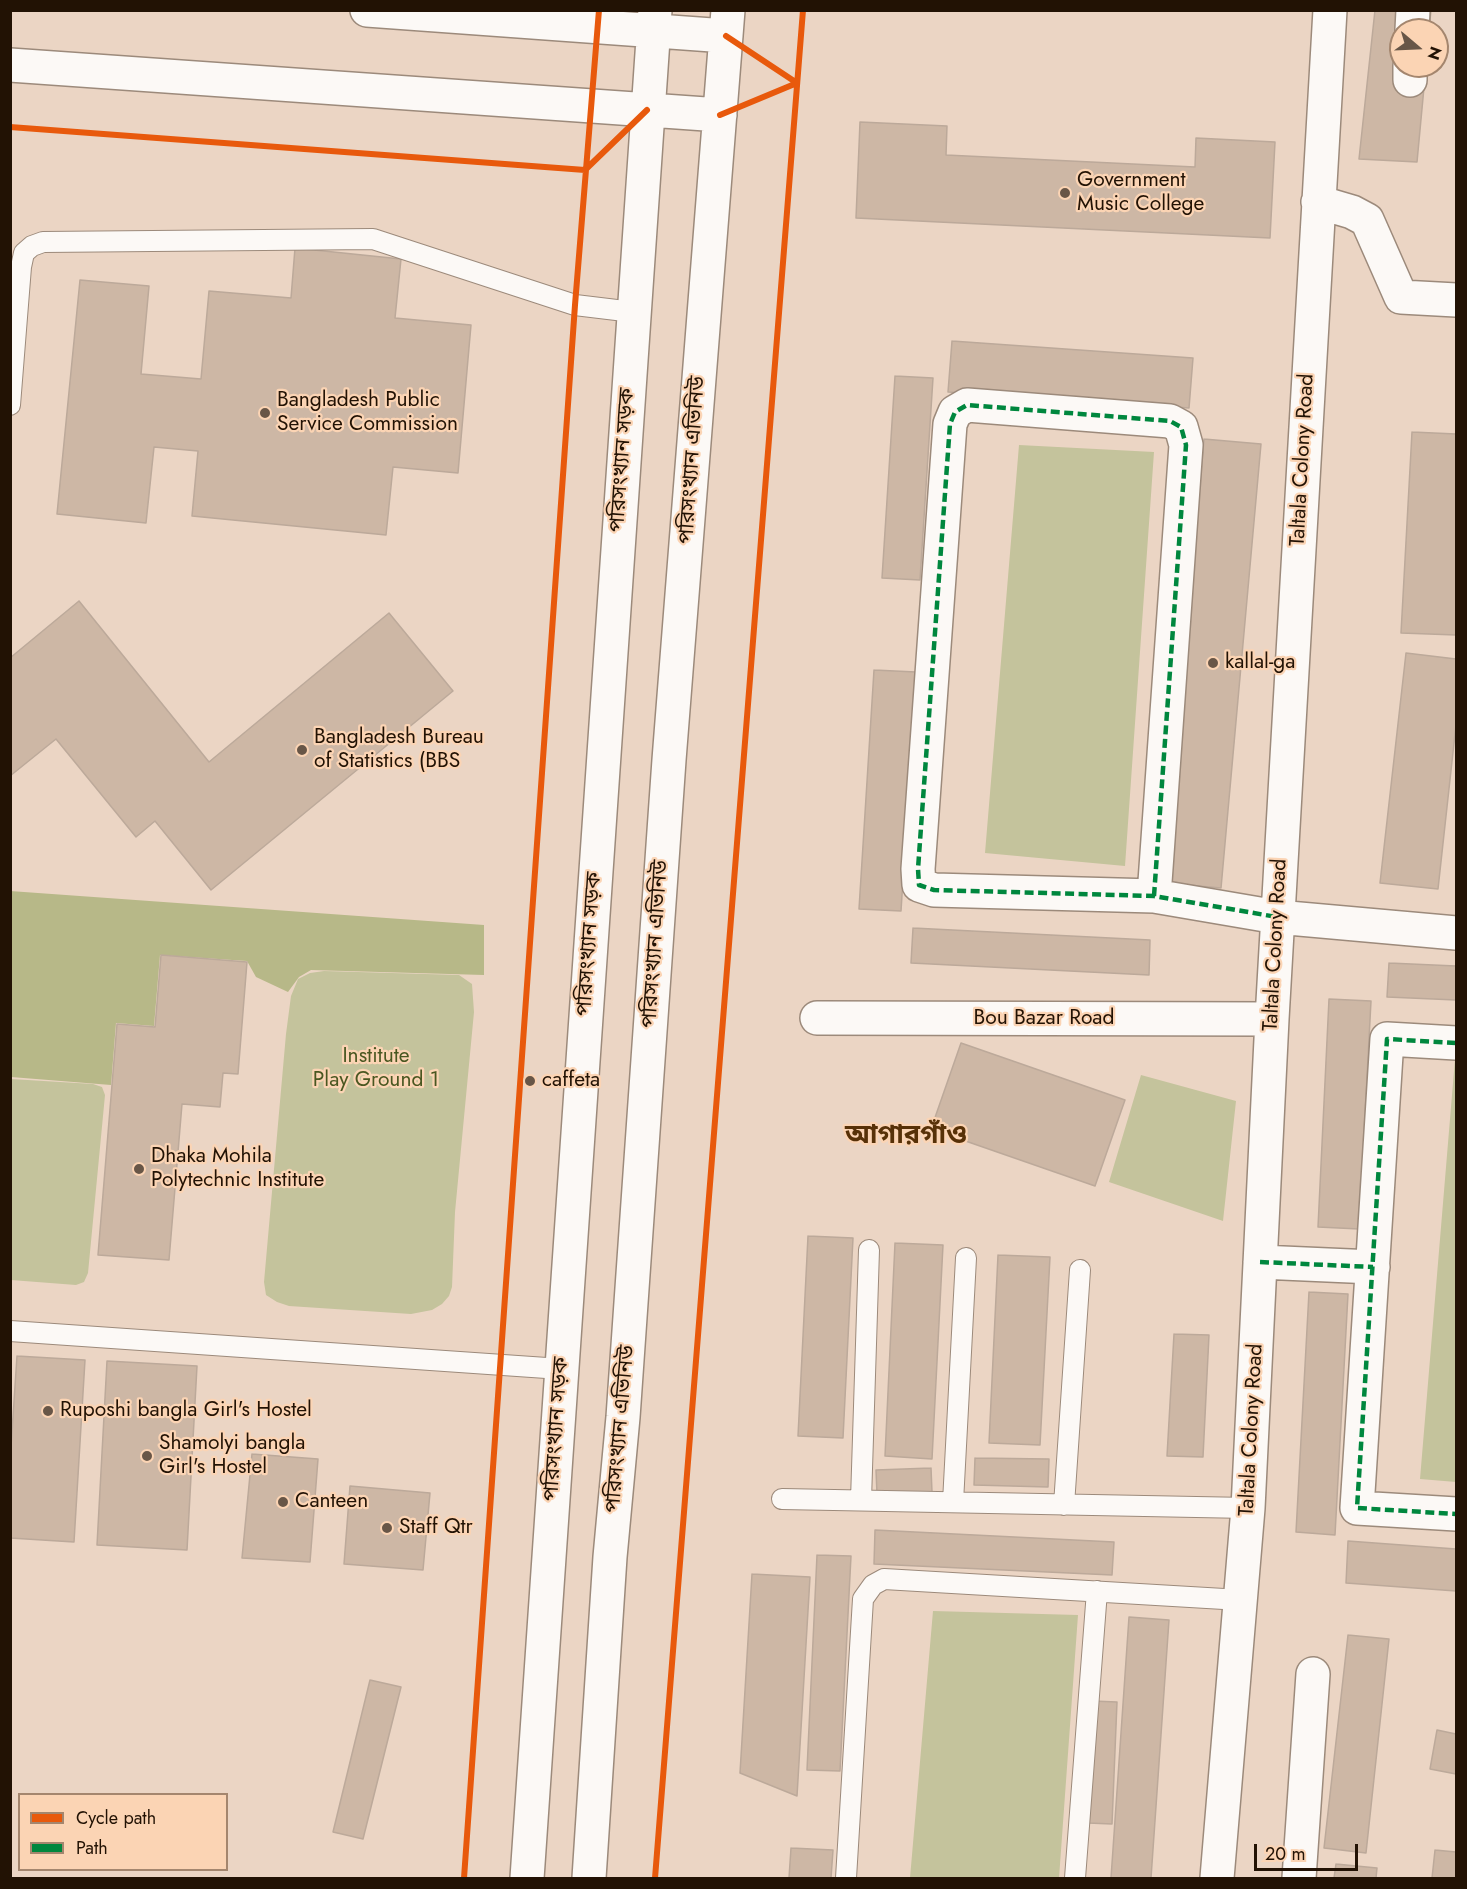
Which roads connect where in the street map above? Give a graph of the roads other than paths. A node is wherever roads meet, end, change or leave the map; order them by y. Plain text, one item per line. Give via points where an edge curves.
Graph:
1 (367, 10) edge
2 (1330, 10) edge
3 (654, 21) edge
4 (727, 23) edge
5 (10, 65) edge
6 (647, 110) junction
7 (720, 115) junction
8 (1318, 202) junction
9 (1456, 300) edge
10 (633, 312) junction
11 (10, 405) edge
12 (1154, 896) junction
13 (1277, 916) junction
14 (1456, 933) edge
15 (817, 1018) dead end
16 (1272, 1019) junction
17 (1456, 1043) edge
18 (869, 1250) dead end
19 (966, 1258) dead end
20 (1260, 1262) junction
21 (1373, 1266) junction
22 (1080, 1270) dead end
23 (10, 1331) edge
24 (561, 1369) junction
25 (782, 1499) dead end
26 (861, 1500) junction
27 (953, 1502) junction
28 (1064, 1505) junction
29 (1248, 1508) junction
30 (1456, 1514) edge
31 (1097, 1592) junction
32 (1240, 1600) junction
33 (1313, 1674) dead end
34 (526, 1878) edge
35 (589, 1878) edge
36 (846, 1878) edge
37 (1075, 1878) edge
38 (1217, 1878) edge
39 (1299, 1878) edge

1 - 3 street
2 - 8 street, Taltala Colony Road
3 - 4 street
3 - 6 street, পরিসংখ্যান সড়ক
4 - 7 street, পরিসংখ্যান এভিনিউ
5 - 6 street
6 - 7 street
6 - 10 street, পরিসংখ্যান সড়ক
7 - 35 street, পরিসংখ্যান এভিনিউ via 669,760
8 - 9 street via 1367,220 1401,297
8 - 13 street, Taltala Colony Road
10 - 11 lane via 575,304 372,239 43,242 24,253 21,267
10 - 24 street, পরিসংখ্যান সড়ক
12 - 12 street via 934,890 919,885 950,424 955,412 967,405 1170,421 1181,428 1186,445
12 - 13 street
13 - 14 street
13 - 16 street, Taltala Colony Road
15 - 16 street, Bou Bazar Road
16 - 20 street, Taltala Colony Road
17 - 21 street via 1388,1039
18 - 26 lane
19 - 27 lane
20 - 21 street
20 - 29 street, Taltala Colony Road
21 - 30 street via 1357,1508
22 - 28 lane
23 - 24 lane
24 - 34 street, পরিসংখ্যান সড়ক
25 - 26 lane
26 - 27 lane
27 - 28 lane
28 - 29 lane
29 - 32 street, Taltala Colony Road
31 - 32 lane
31 - 36 lane via 884,1579 873,1585 863,1599
31 - 37 lane
32 - 38 street, Taltala Colony Road
33 - 39 street

